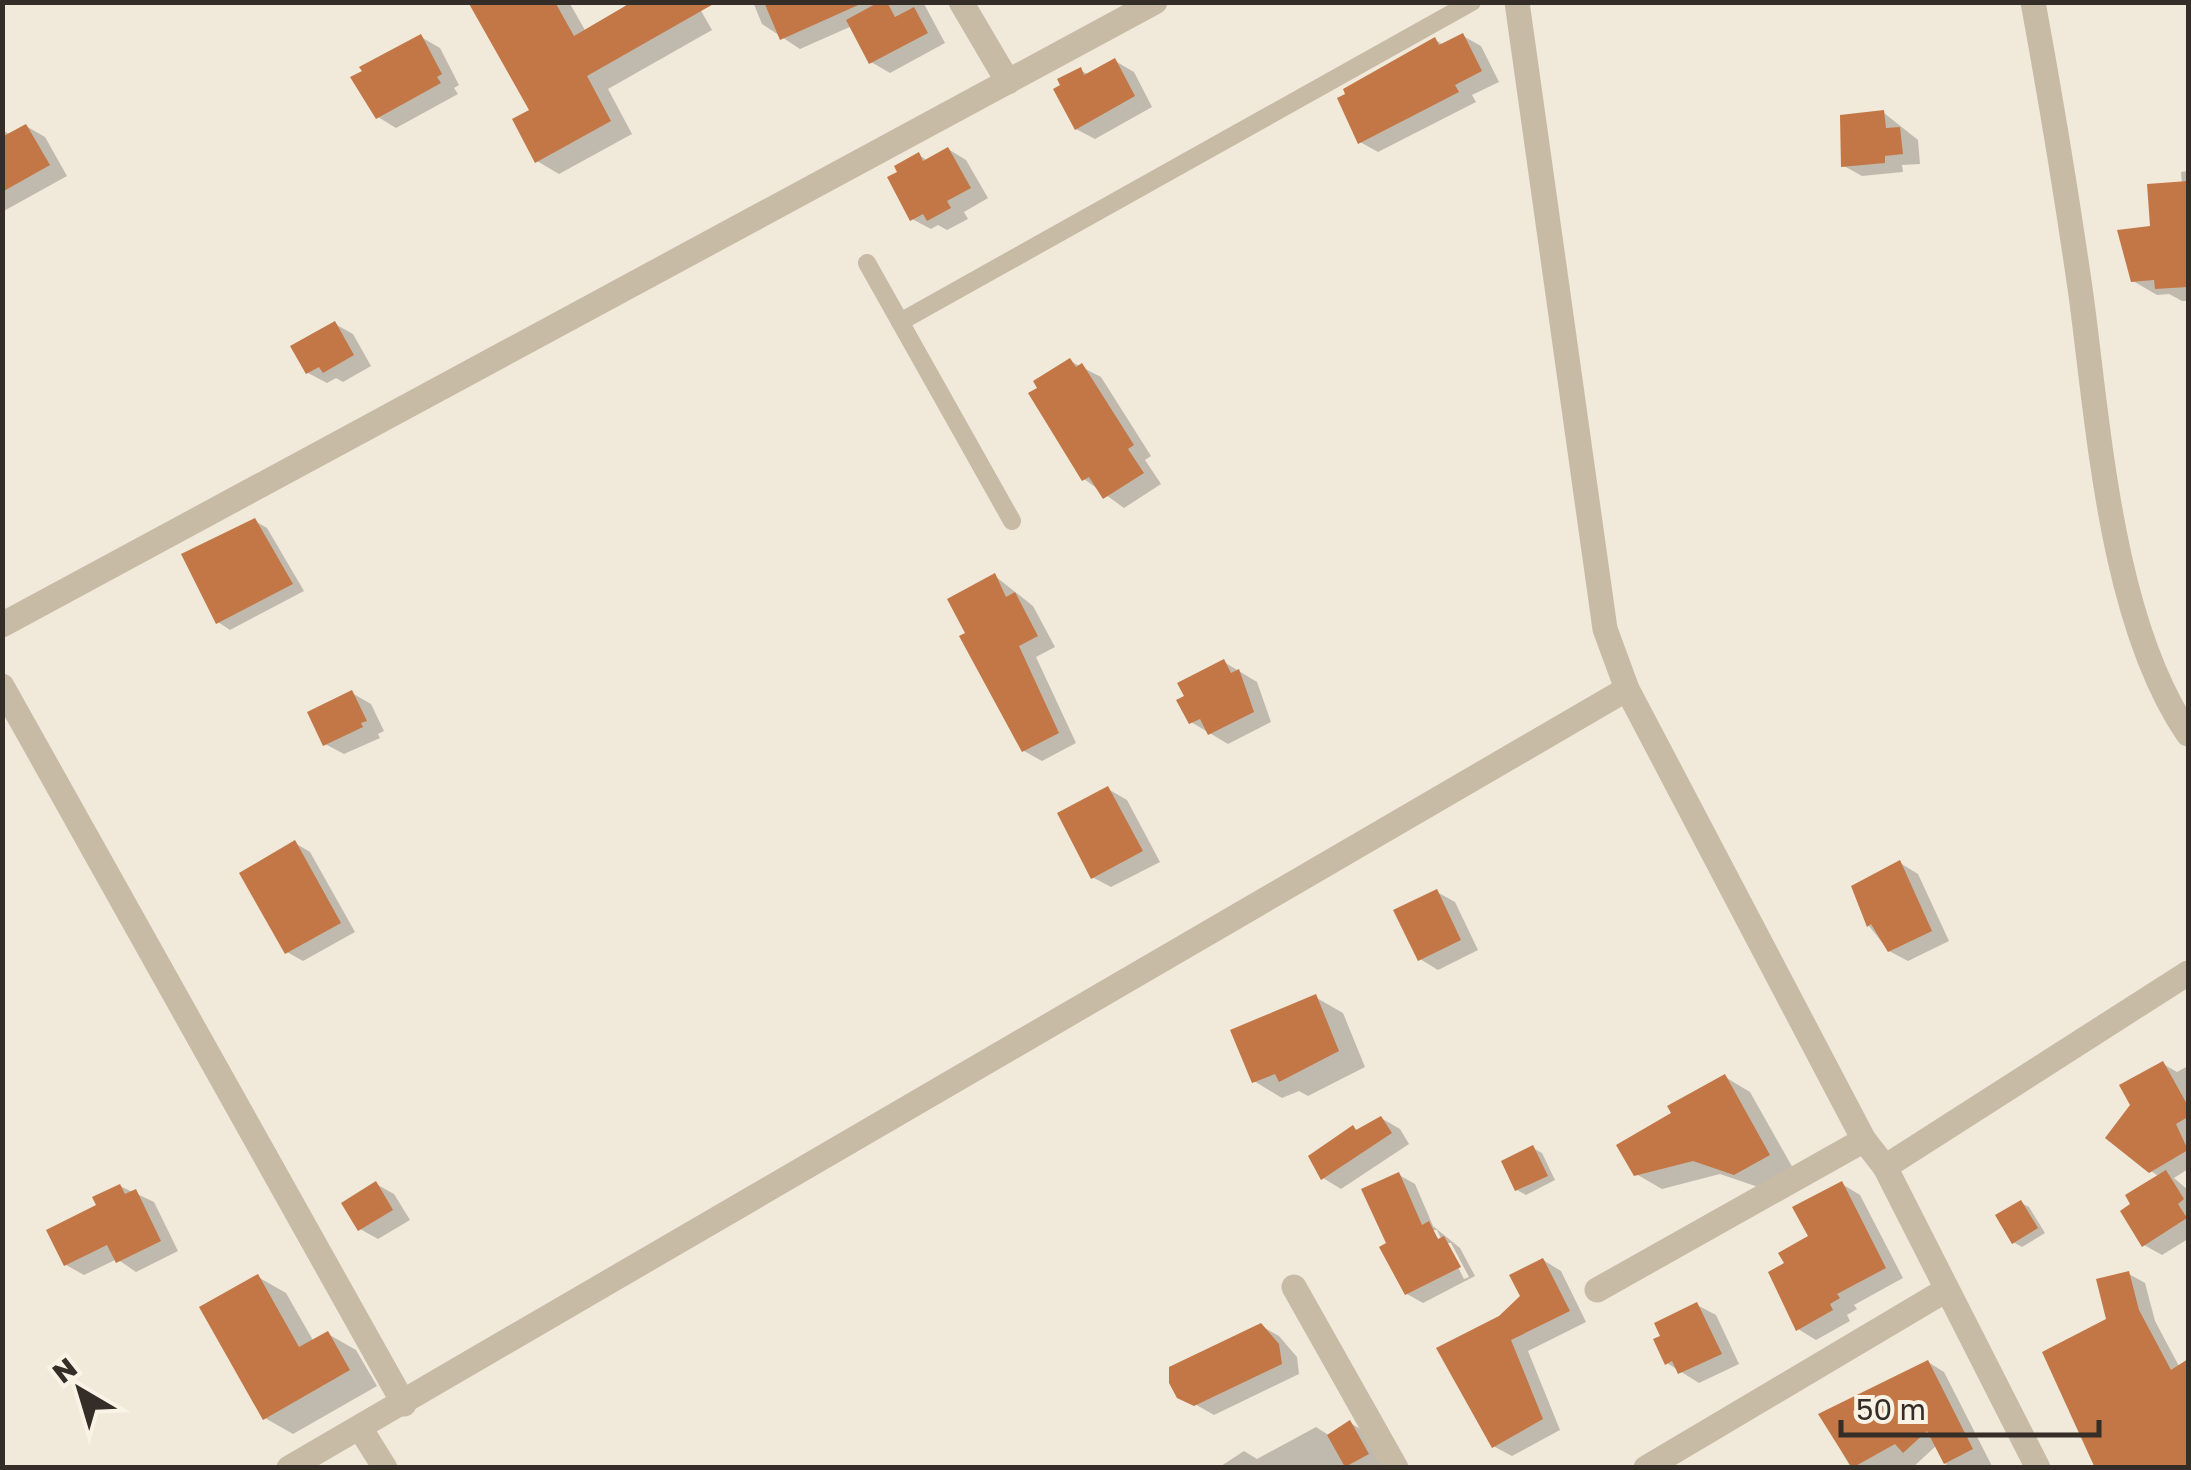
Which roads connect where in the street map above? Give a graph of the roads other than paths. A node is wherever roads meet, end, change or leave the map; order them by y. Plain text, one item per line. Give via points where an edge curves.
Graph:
1 (960, 2) edge
2 (1155, 2) edge
3 (1472, 2) edge
4 (1517, 2) edge
5 (2033, 2) edge
6 (1008, 82) junction
7 (866, 263) dead end
8 (900, 322) junction
9 (1012, 521) dead end
10 (2, 625) edge
11 (2, 686) edge
12 (1626, 689) junction
13 (2188, 734) edge
14 (2188, 973) edge
15 (1864, 1140) junction
16 (1885, 1167) junction
17 (1294, 1286) dead end
18 (1596, 1290) dead end
19 (1946, 1290) junction
20 (404, 1404) junction
21 (360, 1428) junction
22 (289, 1468) edge
23 (385, 1468) edge
24 (1396, 1468) edge
25 (1646, 1468) edge
26 (2038, 1468) edge

1 - 6 street
2 - 6 street
3 - 8 lane
4 - 12 street via 1605,629
5 - 13 street via 2109,504 2139,623
6 - 10 street
7 - 8 lane
8 - 9 lane
11 - 20 street
12 - 15 street
12 - 20 street
14 - 16 street
15 - 16 street
15 - 18 street
16 - 19 street
17 - 24 street
19 - 25 street
19 - 26 street
20 - 21 street
21 - 22 street
21 - 23 street

